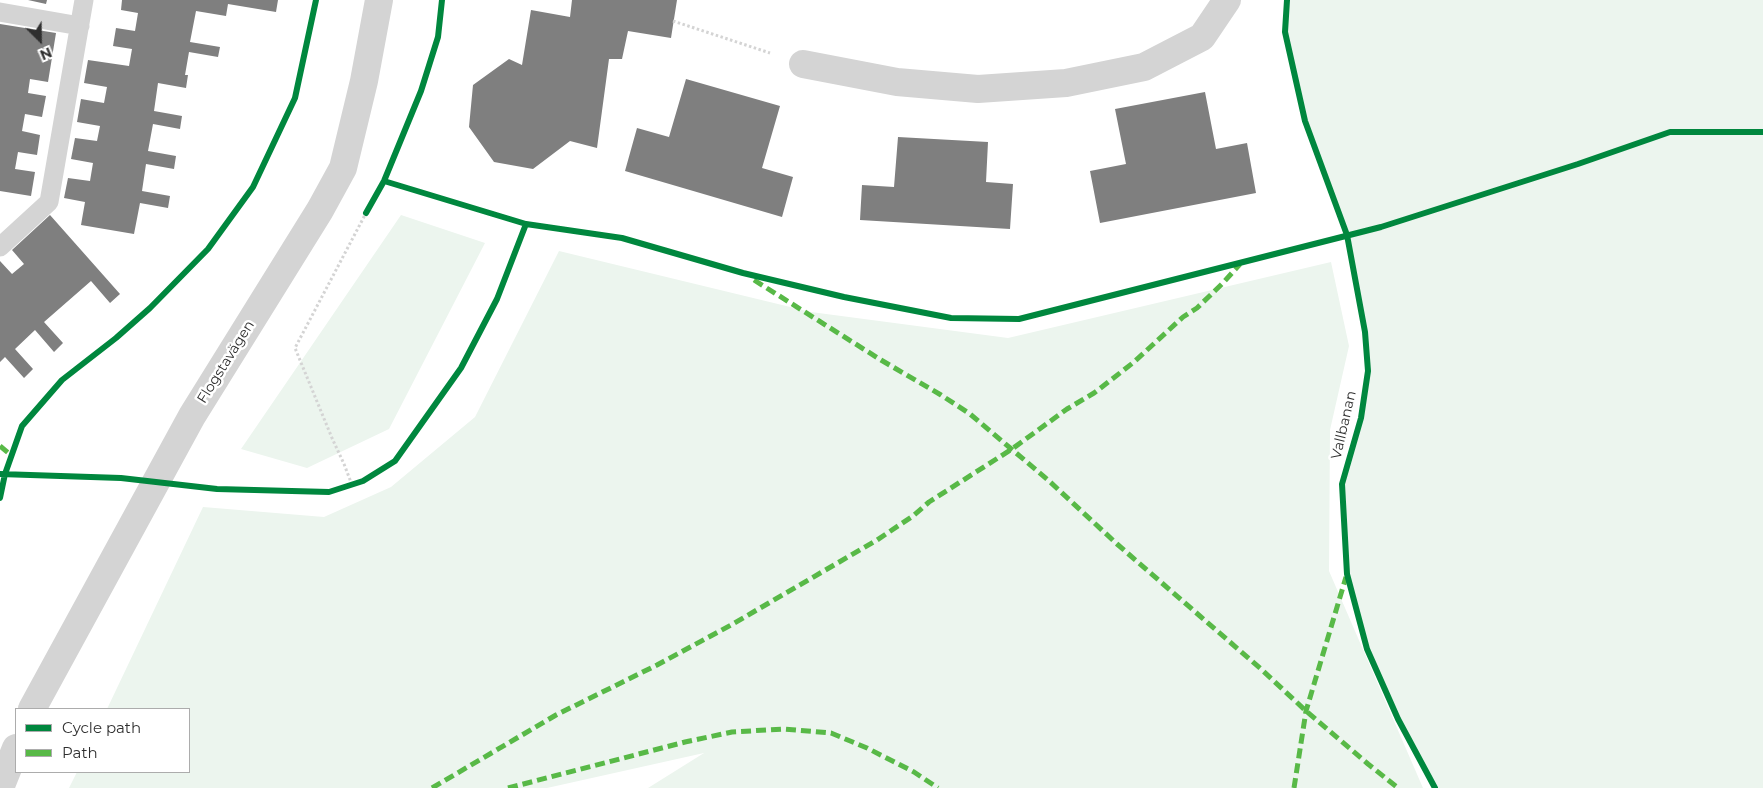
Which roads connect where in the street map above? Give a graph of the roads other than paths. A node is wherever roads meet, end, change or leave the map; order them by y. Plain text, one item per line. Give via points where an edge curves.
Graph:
1 (84, 0) edge
2 (379, 0) edge
3 (1228, 0) edge
4 (0, 12) edge
5 (80, 26) junction
6 (804, 64) road end
7 (0, 247) edge
8 (33, 708) edge
9 (15, 750) edge
10 (0, 788) edge

1 - 5 lane
2 - 8 street, Flogstavägen via 343,168 192,416
3 - 6 street via 1202,37 1144,67 1066,83 978,89 897,82
4 - 5 lane
5 - 7 lane via 50,202
9 - 10 street

